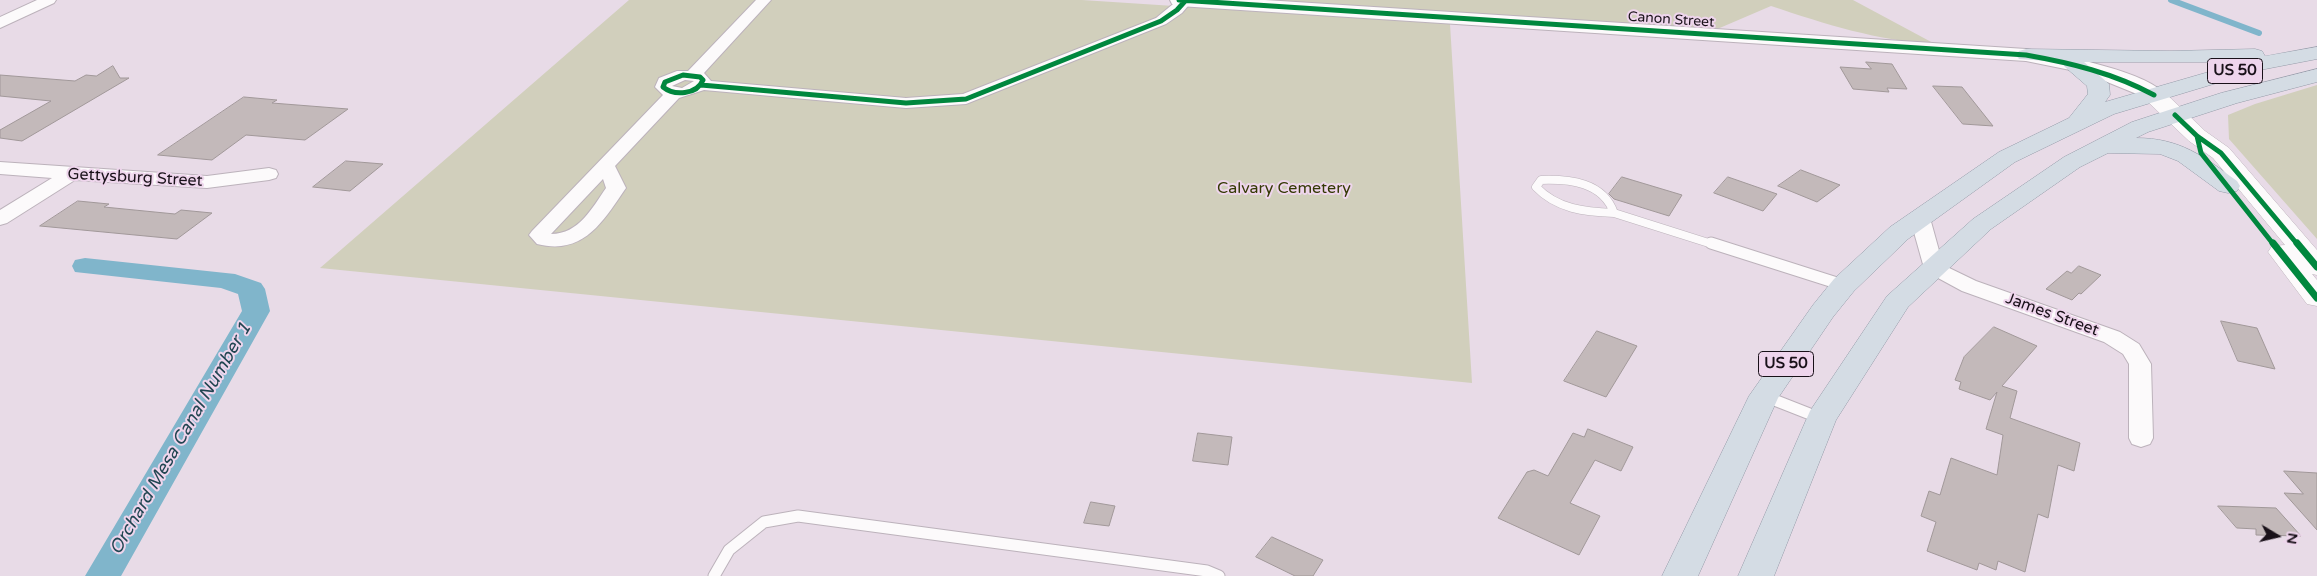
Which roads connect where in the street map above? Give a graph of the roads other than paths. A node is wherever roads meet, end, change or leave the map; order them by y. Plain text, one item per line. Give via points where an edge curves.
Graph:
1 (49, 0) edge
2 (764, 0) edge
3 (1179, 0) edge
4 (1186, 0) edge
5 (0, 23) edge
6 (2317, 53) edge
7 (2026, 55) junction
8 (2072, 63) junction
9 (2317, 75) edge
10 (697, 80) junction
11 (2154, 95) junction
12 (2175, 115) junction
13 (2078, 123) junction
14 (2197, 136) junction
15 (2100, 148) junction
16 (604, 166) dead end
17 (0, 168) edge
18 (71, 174) junction
19 (269, 174) dead end
20 (2228, 186) junction
21 (1614, 213) junction
22 (1920, 218) junction
23 (0, 219) edge
24 (1934, 268) junction
25 (2317, 268) edge
26 (1844, 285) junction
27 (2317, 298) edge
28 (1764, 396) junction
29 (1821, 419) junction
30 (2141, 438) dead end
31 (714, 576) edge
32 (1219, 576) edge
33 (1680, 576) edge
34 (1756, 576) edge

1 - 5 street
2 - 10 street
3 - 4 street, Canon Street
4 - 7 street, Canon Street
4 - 10 street via 1160,20 966,99 906,103
6 - 7 highway via 2170,57
6 - 11 highway, US 50 via 2257,64
7 - 8 street, Canon Street
8 - 11 street, Canon Street via 2114,74
8 - 13 highway via 2098,84 2099,95
9 - 12 highway, US 50
10 - 16 street via 678,76 666,82 663,87 674,93
11 - 12 main road
11 - 13 highway, US 50 via 2106,109
12 - 14 main road
12 - 15 highway, US 50 via 2140,127
13 - 22 highway, US 50 via 2007,157
14 - 20 main road via 2201,153
14 - 25 main road via 2221,153
15 - 20 highway via 2142,143 2169,147 2186,155
15 - 24 highway, US 50 via 2072,162 1982,224
17 - 18 street, Gettysburg Street
18 - 19 street, Gettysburg Street via 207,182
18 - 23 street
20 - 27 main road
21 - 21 lane via 1588,212 1563,204 1542,195 1536,187 1541,180 1563,178 1586,185 1602,192 1612,204
21 - 26 lane
22 - 24 street
22 - 26 highway, US 50 via 1899,233
24 - 29 highway, US 50 via 1897,302
24 - 30 street, James Street via 1969,286 2112,337 2131,349 2140,364
26 - 28 highway, US 50
28 - 29 lane
28 - 33 highway, US 50
29 - 34 highway, US 50
31 - 32 lane via 729,550 764,522 798,516 1207,571

